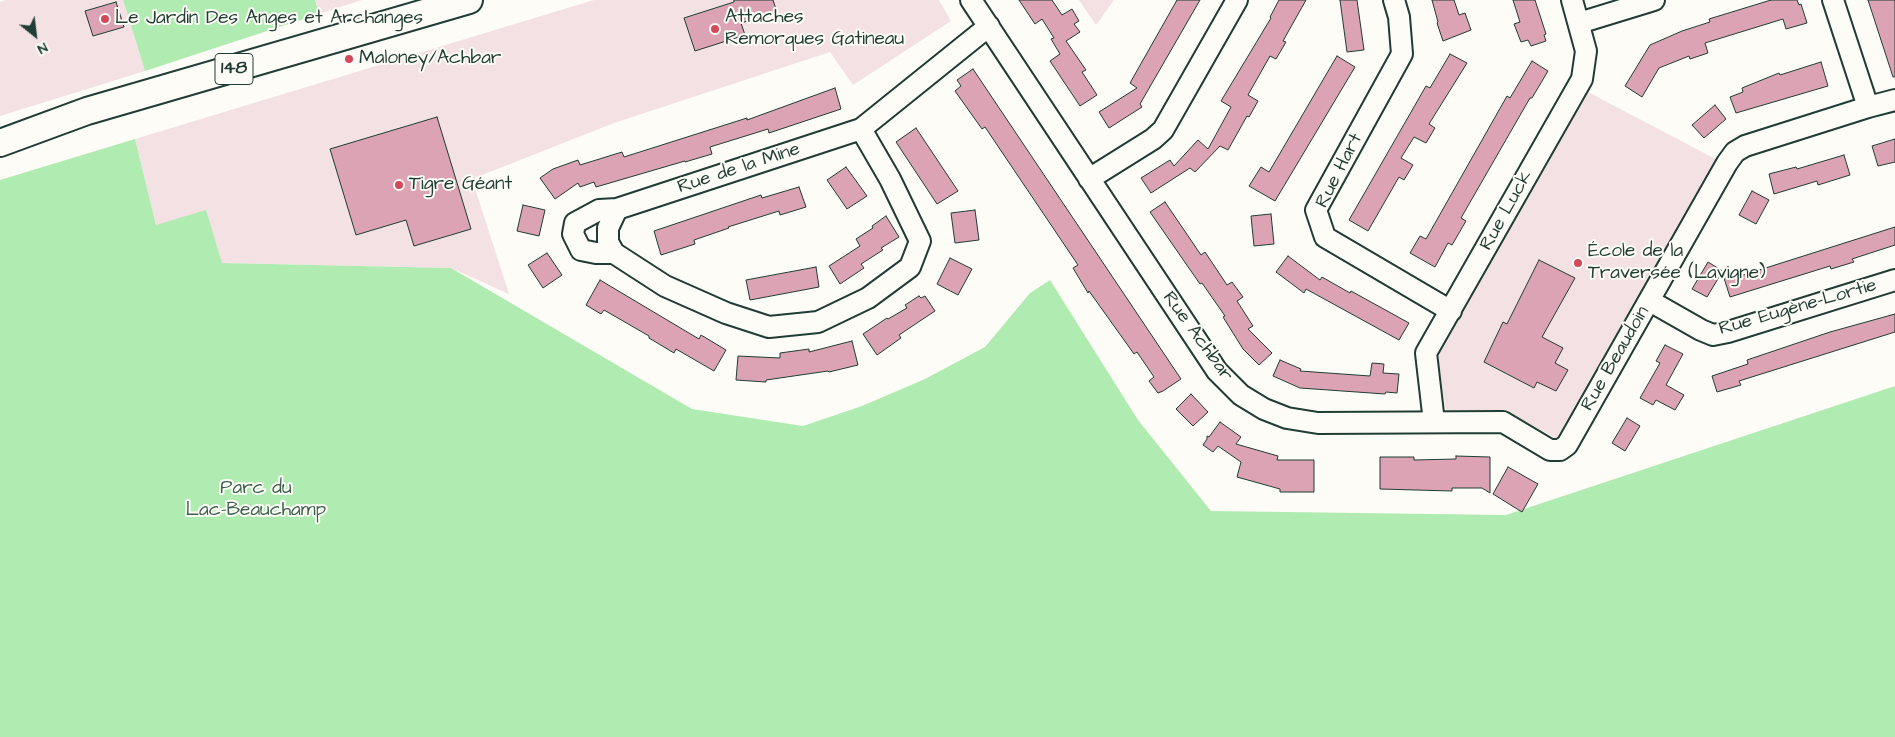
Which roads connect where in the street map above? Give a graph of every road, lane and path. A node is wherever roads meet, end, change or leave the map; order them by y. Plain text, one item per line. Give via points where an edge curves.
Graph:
1 (469, 0) edge
2 (972, 0) edge
3 (1237, 0) edge
4 (1394, 0) edge
5 (1572, 0) edge
6 (1654, 0) edge
7 (1833, 0) edge
8 (1579, 23) junction
9 (989, 26) junction
10 (1895, 100) edge
11 (1868, 107) junction
12 (860, 129) junction
13 (0, 143) edge
14 (1089, 179) junction
15 (617, 209) junction
16 (614, 253) junction
17 (1895, 280) edge
18 (1650, 301) junction
19 (1451, 312) junction
20 (1434, 422) junction
21 (1560, 450) joint

1 - 13 main road, 148 via 87,111
2 - 9 street, Rue Achbar
3 - 14 street via 1163,130
4 - 19 street, Rue Hart via 1399,16 1402,54 1316,210 1325,237
5 - 8 street, Rue Luck
6 - 8 street
7 - 11 street
8 - 19 street, Rue Luck via 1586,51 1582,80
9 - 12 street, Rue de la Mine
9 - 14 street, Rue Achbar
10 - 11 street, Rue Beaudoin
11 - 18 street, Rue Beaudoin via 1735,152
12 - 15 street, Rue de la Mine
12 - 16 street, Rue de la Mine via 890,180 920,242 910,267 868,298 818,322 768,326 726,313 665,286
14 - 20 street, Rue Achbar via 1217,371 1242,395 1287,418 1318,423
15 - 16 street via 608,228 608,242
15 - 16 street, Rue de la Mine via 599,210 587,215 575,222 573,234 581,250
17 - 18 street, Rue Eugène-Lortie via 1713,334
18 - 21 street, Rue Beaudoin via 1567,445
19 - 20 street, Rue Luck via 1426,353
20 - 21 street, Rue Achbar via 1503,422 1550,450

